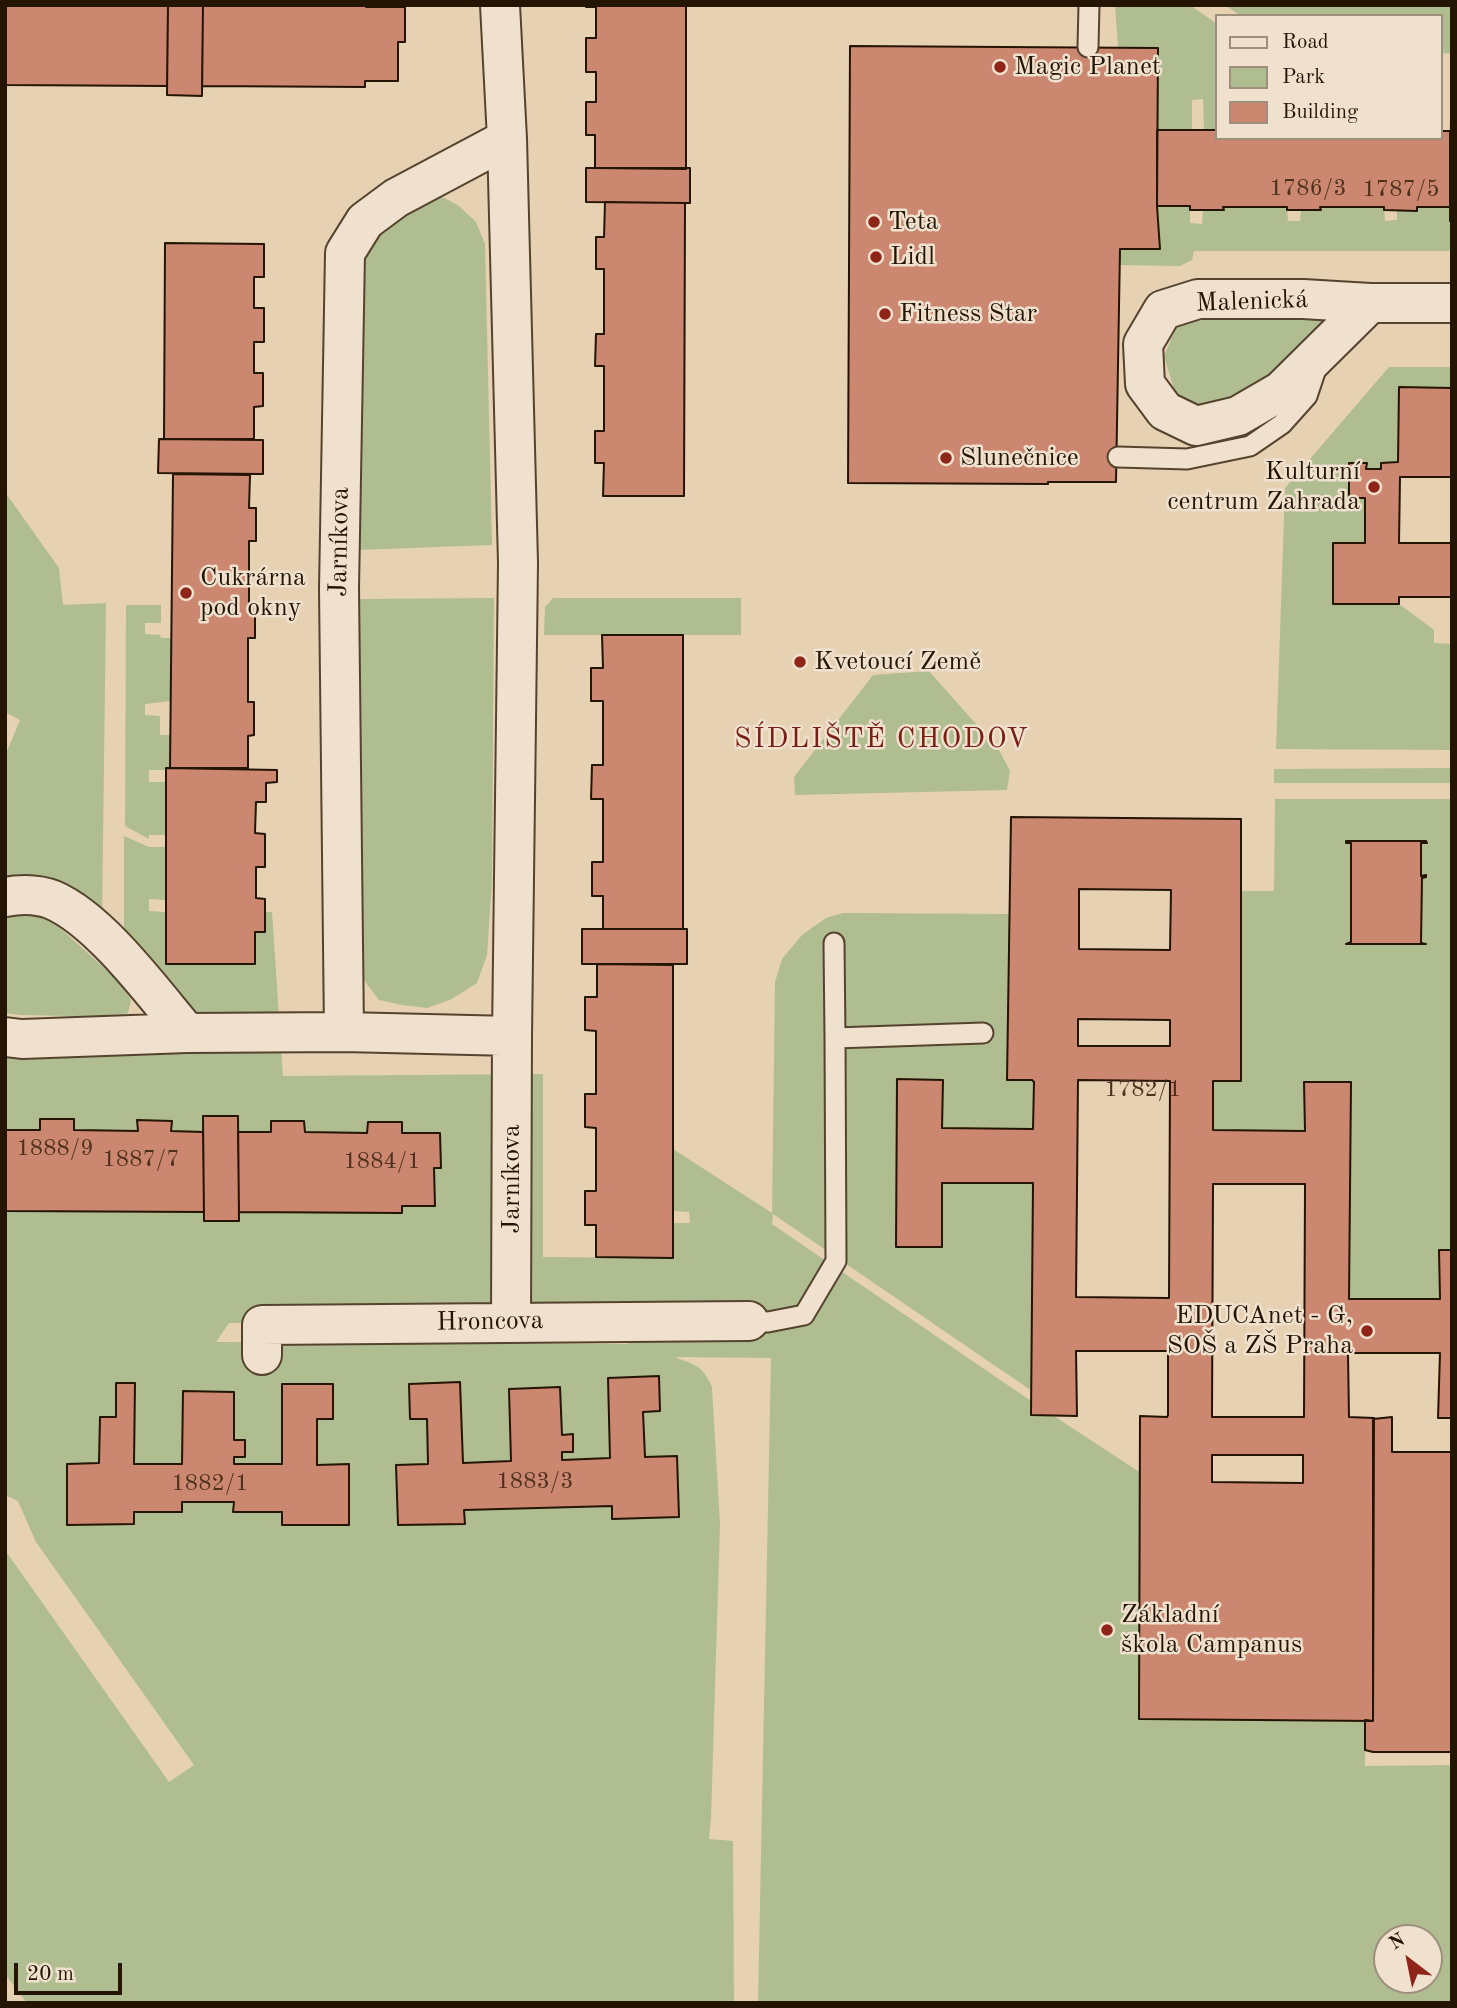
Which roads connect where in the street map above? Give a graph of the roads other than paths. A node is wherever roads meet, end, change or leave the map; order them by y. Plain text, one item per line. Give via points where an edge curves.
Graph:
1 (500, 5) edge
2 (1088, 5) edge
3 (1088, 47) dead end
4 (507, 139) junction
5 (1370, 303) junction
6 (1452, 303) edge
7 (1322, 352) junction
8 (1118, 457) dead end
9 (5, 897) edge
10 (834, 943) dead end
11 (344, 1032) junction
12 (187, 1033) junction
13 (983, 1033) dead end
14 (512, 1036) junction
15 (5, 1037) edge
16 (835, 1038) junction
17 (511, 1321) junction
18 (749, 1321) joint
19 (262, 1355) dead end

1 - 4 street, Jarníkova
2 - 3 lane
4 - 11 street, Jarníkova via 396,198 365,221 345,253 339,589
4 - 14 street, Jarníkova via 518,563
5 - 6 street, Malenická
5 - 7 street, Malenická
5 - 7 street, Malenická via 1198,299 1163,310 1143,344 1145,384 1165,411 1196,426 1238,416 1281,391
7 - 8 lane via 1307,396 1282,424 1250,446 1187,459
9 - 12 street via 30,894 72,911 116,950
10 - 16 lane
11 - 12 street
11 - 14 street
12 - 15 street
13 - 16 lane
14 - 17 street, Jarníkova
16 - 18 lane via 836,1261 804,1315
17 - 18 street, Hroncova
17 - 19 street, Hroncova via 262,1325

